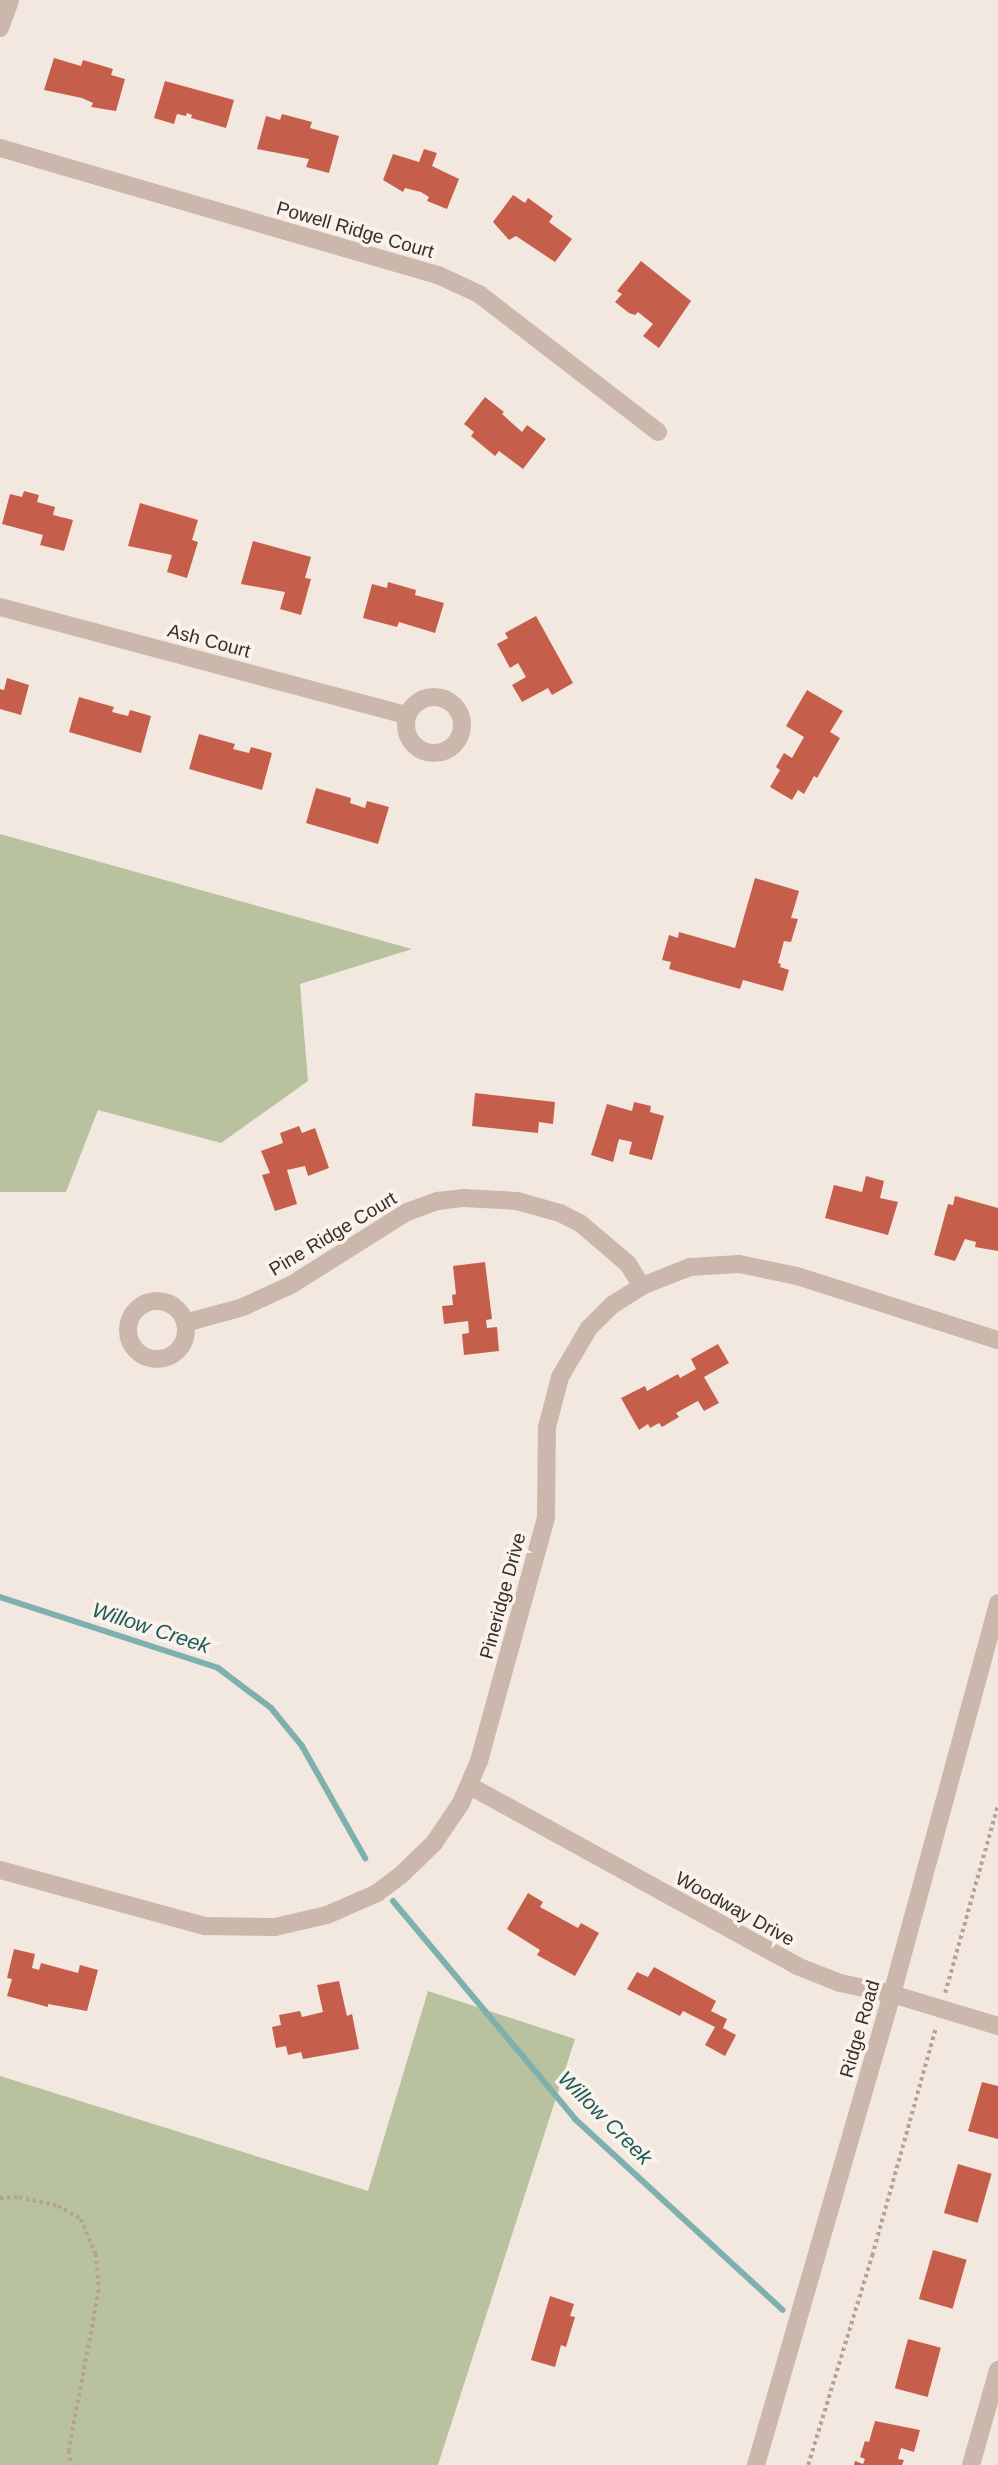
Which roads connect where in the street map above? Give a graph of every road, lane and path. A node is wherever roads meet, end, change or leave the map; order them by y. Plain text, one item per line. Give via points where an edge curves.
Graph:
1 (10, 0) edge
2 (0, 28) edge
3 (0, 148) edge
4 (658, 432) dead end
5 (0, 607) edge
6 (407, 715) dead end
7 (642, 1286) junction
8 (185, 1323) dead end
9 (998, 1340) edge
10 (998, 1603) edge
11 (470, 1786) junction
12 (998, 1805) edge
13 (0, 1870) edge
14 (891, 1994) junction
15 (940, 2011) junction
16 (998, 2026) edge
17 (0, 2198) edge
18 (998, 2370) edge
19 (71, 2465) edge
20 (756, 2465) edge
21 (808, 2465) edge
22 (971, 2465) edge

1 - 2 street
3 - 4 street, Powell Ridge Court via 438,275 480,294
5 - 6 street, Ash Court
7 - 8 street, Pine Ridge Court via 628,1264 580,1223 560,1213 517,1201 464,1198 407,1212 291,1285 243,1307
7 - 9 street, Pineridge Drive via 690,1266 739,1264 797,1276
7 - 11 street, Pineridge Drive via 612,1305 589,1328 560,1377 547,1427 546,1517
10 - 14 street, Ridge Road
11 - 13 street, Pineridge Drive via 434,1843 377,1893 327,1915 275,1927 205,1926
11 - 14 street, Woodway Drive via 797,1966 841,1983
12 - 15 path
14 - 15 street, Woodway Drive
14 - 20 street, Ridge Road
15 - 16 street, Woodway Drive
15 - 21 path
17 - 19 path via 19,2197 58,2206 81,2219 96,2253 99,2290 69,2451
18 - 22 street

